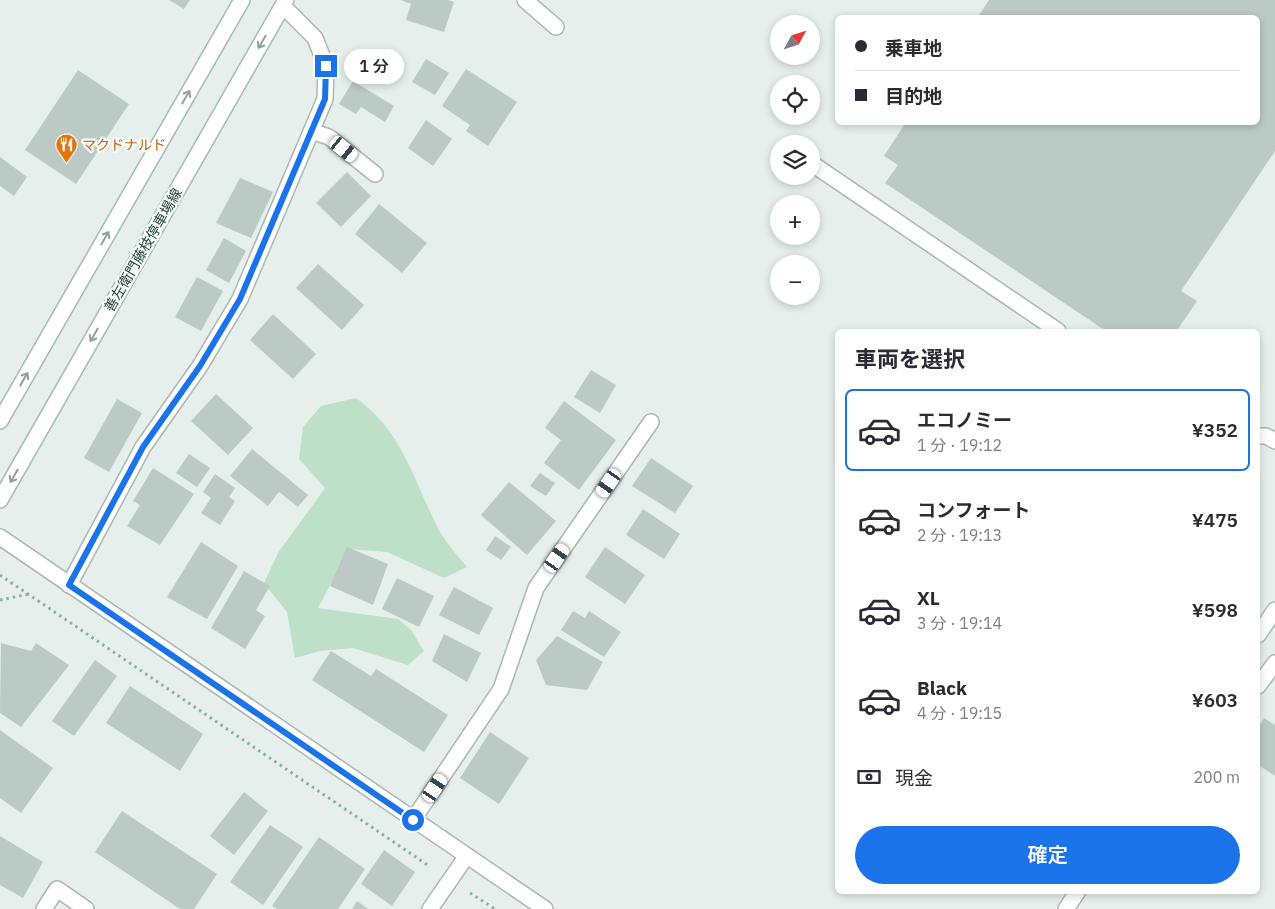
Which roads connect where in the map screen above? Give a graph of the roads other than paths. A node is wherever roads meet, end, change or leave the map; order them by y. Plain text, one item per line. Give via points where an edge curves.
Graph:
1 (242, 0) edge
2 (525, 0) edge
3 (284, 3) edge
4 (556, 27) dead end
5 (311, 131) junction
6 (820, 169) edge
7 (375, 174) dead end
8 (1055, 329) edge
9 (0, 421) edge
10 (651, 422) dead end
11 (1260, 436) edge
12 (1275, 441) edge
13 (0, 500) edge
14 (0, 537) edge
15 (69, 585) junction
16 (1275, 610) edge
17 (1260, 631) edge
18 (1275, 663) edge
19 (1260, 683) edge
20 (413, 820) junction
21 (466, 857) junction
22 (1076, 894) edge
23 (44, 909) edge
24 (86, 909) edge
25 (430, 909) edge
26 (545, 909) edge
27 (1066, 909) edge

9 -> 1 street
2 - 4 street
3 - 5 street via 315,38 326,66 325,99
3 -> 13 street, 善左衛門藤枝停車場線
5 - 7 street via 329,137
5 - 15 street via 240,299 200,366 143,447
6 - 8 street
10 - 20 street via 536,588 501,689
11 - 12 street
14 - 15 street
15 - 20 street
16 - 17 street
18 - 19 street
20 - 21 street
21 - 25 street
21 - 26 street
22 - 27 street
23 - 24 street via 57,889

